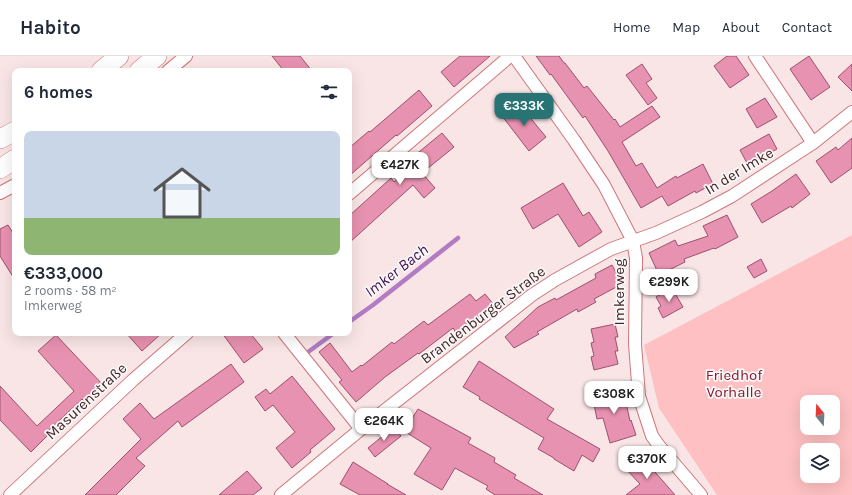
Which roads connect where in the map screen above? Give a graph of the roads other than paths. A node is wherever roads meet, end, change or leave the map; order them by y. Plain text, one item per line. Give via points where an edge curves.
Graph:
1 (119, 56) edge
2 (157, 56) edge
3 (186, 56) edge
4 (510, 56) edge
5 (514, 56) edge
6 (755, 56) edge
7 (105, 68) edge
8 (143, 68) edge
9 (172, 68) edge
10 (852, 112) edge
11 (12, 133) edge
12 (0, 139) edge
13 (813, 143) junction
14 (12, 161) edge
15 (0, 168) edge
16 (12, 187) edge
17 (352, 191) edge
18 (0, 193) edge
19 (633, 241) junction
20 (184, 336) edge
21 (286, 336) edge
22 (361, 429) junction
23 (10, 495) edge
24 (282, 495) edge
25 (702, 495) edge

1 - 7 main road
2 - 8 main road
3 - 9 street
4 - 17 street
5 - 19 street, Imkerweg via 604,185
6 - 13 street
10 - 13 street, In der Imke
11 - 12 main road
13 - 19 street, In der Imke via 732,196 656,233
14 - 15 main road
16 - 18 street
19 - 22 street, Brandenburger Straße via 611,249 532,295
19 - 25 street, Imkerweg via 636,258 635,344 639,396 652,436
20 - 23 street, Masurenstraße via 127,385
21 - 22 street
22 - 24 street, Brandenburger Straße

